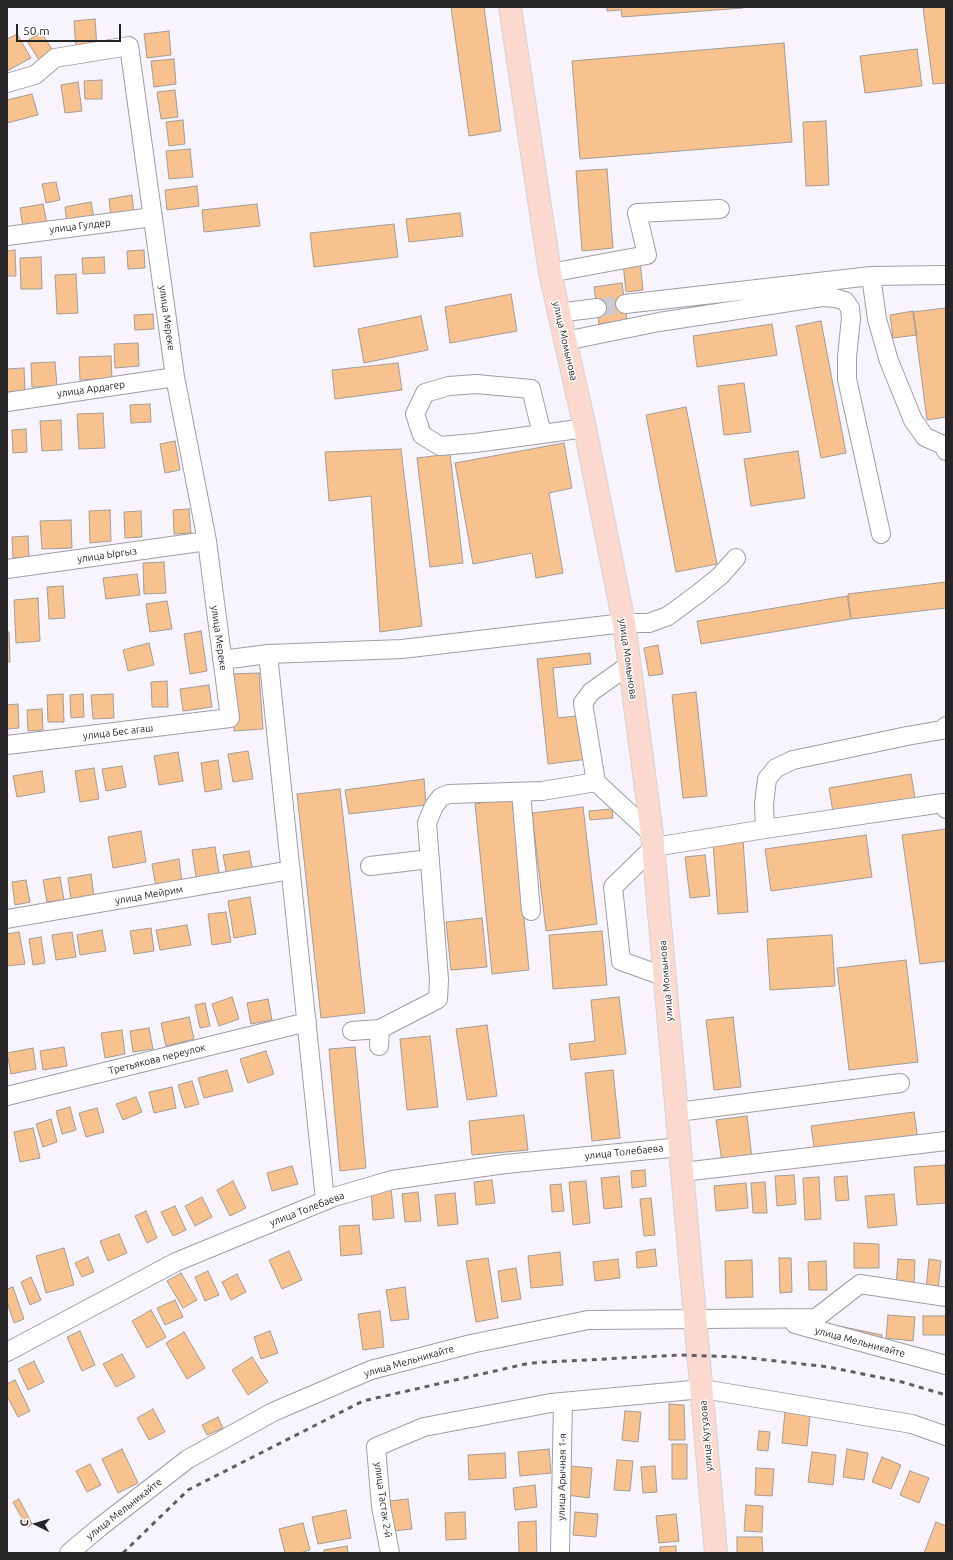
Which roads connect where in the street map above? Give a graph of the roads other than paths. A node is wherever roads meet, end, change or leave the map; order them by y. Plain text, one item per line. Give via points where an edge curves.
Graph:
1 (510, 7) edge
2 (7, 83) edge
3 (720, 209) dead end
4 (153, 217) junction
5 (7, 236) edge
6 (550, 273) junction
7 (946, 275) edge
8 (871, 276) junction
9 (625, 304) tunnel mouth
10 (597, 308) tunnel mouth
11 (558, 313) junction
12 (565, 341) junction
13 (175, 377) junction
14 (7, 402) edge
15 (585, 428) junction
16 (542, 434) junction
17 (946, 451) edge
18 (881, 534) dead end
19 (206, 542) junction
20 (736, 558) dead end
21 (7, 569) edge
22 (624, 623) junction
23 (268, 654) junction
24 (222, 660) junction
25 (629, 665) junction
26 (230, 718) joint
27 (946, 726) edge
28 (7, 745) edge
29 (596, 782) junction
30 (520, 792) junction
31 (946, 809) edge
32 (765, 829) junction
33 (653, 840) junction
34 (430, 859) junction
35 (370, 866) dead end
36 (291, 870) junction
37 (531, 911) dead end
38 (7, 919) edge
39 (666, 977) junction
40 (307, 1022) junction
41 (352, 1031) dead end
42 (900, 1083) dead end
43 (7, 1096) edge
44 (678, 1112) junction
45 (946, 1142) edge
46 (681, 1147) junction
47 (683, 1172) junction
48 (326, 1200) junction
49 (946, 1297) edge
50 (696, 1318) junction
51 (775, 1318) junction
52 (7, 1352) edge
53 (946, 1365) edge
54 (703, 1389) junction
55 (563, 1402) junction
56 (946, 1436) edge
57 (69, 1553) edge
58 (390, 1553) edge
59 (560, 1553) edge
60 (716, 1553) edge

1 - 6 main road, улица Момынова
2 - 4 street, улица Мереке via 35,75 55,58 129,46
3 - 6 street via 637,213 647,255
4 - 5 street, улица Гулдер
4 - 13 street, улица Мереке
6 - 11 main road, улица Момынова
7 - 8 street
8 - 9 street
8 - 17 street via 877,319 889,361 913,420 925,437 943,445
10 - 11 street
11 - 12 main road, улица Момынова
12 - 15 main road, улица Момынова
12 - 18 street via 659,322 822,297 845,301 850,308 851,318 847,379
13 - 14 street, улица Ардагер
13 - 19 street, улица Мереке
15 - 16 street
15 - 22 main road, улица Момынова
16 - 16 street via 440,446 422,435 415,414 425,393 448,386 476,384 531,388
19 - 21 street, улица Ыргыз
19 - 24 street, улица Мереке
20 - 22 street via 720,576 668,616 649,622
22 - 23 street via 402,649
22 - 25 main road, улица Момынова
23 - 24 street
23 - 36 street
24 - 26 street, улица Мереке
25 - 29 street via 591,692 583,703
25 - 33 main road, улица Момынова
26 - 28 street, улица Бес агаш
27 - 32 street via 942,730 793,760 776,768 767,779
29 - 30 street
29 - 33 street
30 - 34 street via 449,794 441,797 427,823
30 - 37 street
31 - 32 street via 943,803
32 - 33 street
33 - 39 main road, улица Момынова
33 - 39 street via 613,887 621,961
34 - 35 street
34 - 41 street via 439,980 438,999 379,1037
36 - 38 street, улица Мейрим
36 - 40 street
39 - 44 main road, улица Момынова
40 - 43 street, Третьякова переулок
40 - 48 street
42 - 44 street
44 - 46 main road, улица Момынова
45 - 47 street
46 - 47 main road, улица Момынова
46 - 48 street, улица Толебаева via 505,1164 392,1180
47 - 50 main road, улица Момынова
48 - 52 street, улица Толебаева via 176,1262
49 - 51 street, улица Мельникайте via 860,1284 816,1318
50 - 51 street, улица Мельникайте
50 - 54 main road, улица Кутузова
50 - 57 street, улица Мельникайте via 588,1320 471,1344 371,1370 273,1412 188,1459
51 - 53 street, улица Мельникайте
54 - 55 street
54 - 56 street via 912,1424
54 - 60 main road, улица Кутузова
55 - 58 street, улица Тастак 2-й via 424,1427 376,1447 381,1506
55 - 59 street, улица Арычная 1-я

